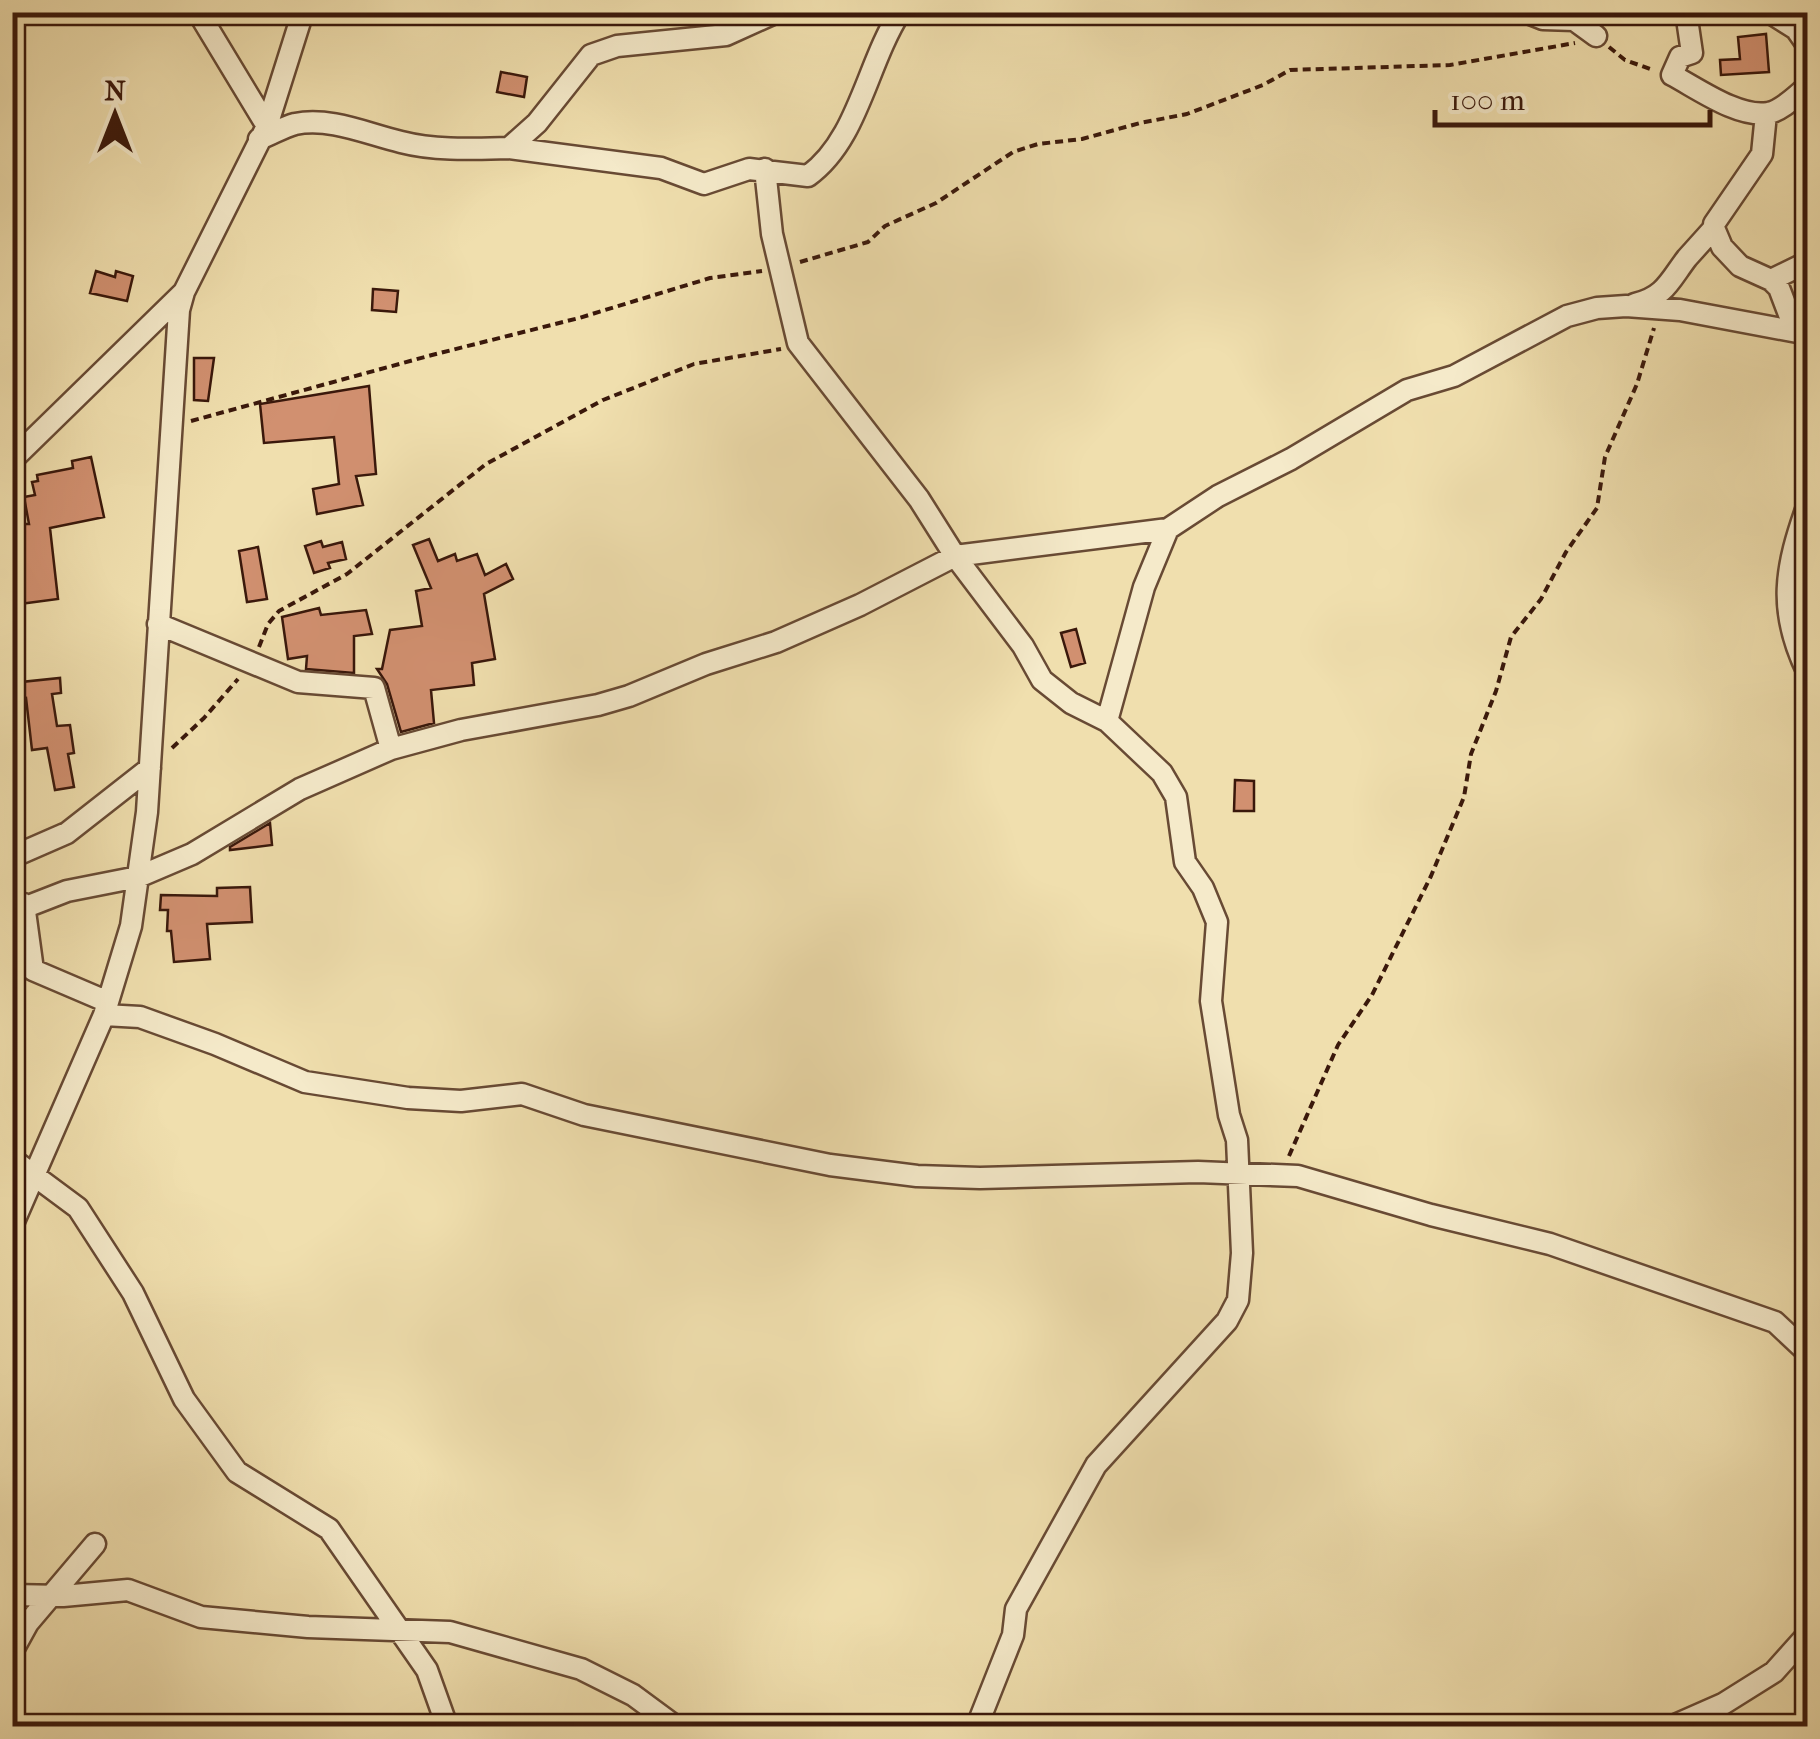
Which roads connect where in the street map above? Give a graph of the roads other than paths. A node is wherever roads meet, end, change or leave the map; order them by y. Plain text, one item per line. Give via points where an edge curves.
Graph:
1 (198, 12) edge
2 (302, 12) edge
3 (900, 12) edge
4 (1525, 12) edge
5 (1686, 12) edge
6 (1768, 12) edge
7 (768, 14) edge
8 (1571, 16) edge
9 (1801, 29) edge
10 (1596, 36) road end
11 (1808, 86) edge
12 (1766, 114) junction
13 (263, 133) junction
14 (509, 148) junction
15 (765, 170) junction
16 (1714, 228) junction
17 (1808, 262) edge
18 (1770, 280) junction
19 (184, 292) junction
20 (1626, 306) junction
21 (1801, 332) edge
22 (12, 460) edge
23 (1808, 504) edge
24 (1168, 529) junction
25 (955, 556) junction
26 (158, 624) junction
27 (1808, 674) edge
28 (1107, 721) junction
29 (391, 749) junction
30 (150, 768) junction
31 (12, 857) edge
32 (138, 877) junction
33 (18, 905) edge
34 (106, 1009) junction
35 (12, 1158) edge
36 (35, 1174) junction
37 (1239, 1174) junction
38 (12, 1226) edge
39 (1808, 1353) edge
40 (94, 1544) dead end
41 (12, 1595) edge
42 (52, 1596) junction
43 (400, 1630) junction
44 (1808, 1634) edge
45 (12, 1652) edge
46 (448, 1726) edge
47 (676, 1726) edge
48 (978, 1726) edge
49 (1673, 1726) edge

1 - 13 street
2 - 13 street
3 - 15 street via 832,155 808,176
4 - 8 street via 1544,19
5 - 12 street via 1692,52 1680,58 1672,75 1727,106
6 - 9 street
7 - 14 street via 726,35 617,46 591,55
8 - 10 street
11 - 12 street
12 - 16 street via 1762,154
13 - 14 street via 314,124 445,149
13 - 19 street
14 - 15 street via 662,168 704,184
15 - 25 street via 798,343
16 - 18 street via 1740,266
16 - 20 street via 1667,289
17 - 18 street
18 - 21 street
19 - 22 street
19 - 26 street
20 - 21 street
20 - 24 street via 1567,316 1454,376 1407,390
23 - 27 street via 1785,591 1789,626
24 - 25 street
24 - 28 street via 1144,587
25 - 28 street via 1042,680
25 - 29 street via 824,622 629,696
26 - 29 street via 298,682 374,688
26 - 30 street
28 - 37 street via 1162,773 1176,798 1185,862 1217,922 1212,1001
29 - 32 street
30 - 31 street via 66,833
30 - 32 street
32 - 33 street
32 - 34 street
33 - 34 street via 33,970
34 - 36 street
34 - 37 street via 305,1082 461,1101 522,1094 584,1114 830,1165 980,1178
35 - 36 street
36 - 38 street
36 - 43 street via 78,1208 132,1293 184,1400 237,1472 328,1529
37 - 39 street via 1298,1176 1550,1244 1775,1322
37 - 48 street via 1238,1300 1096,1465 1016,1609 1013,1635
40 - 42 street
41 - 42 street
42 - 43 street via 128,1590 202,1617
42 - 45 street
43 - 46 street via 428,1670
43 - 47 street via 450,1632 580,1670 633,1695
44 - 49 street via 1774,1672

